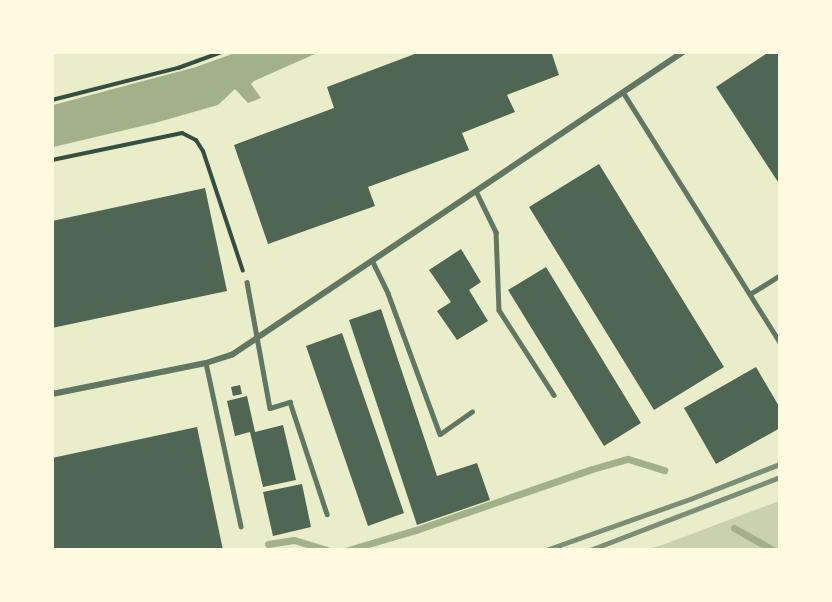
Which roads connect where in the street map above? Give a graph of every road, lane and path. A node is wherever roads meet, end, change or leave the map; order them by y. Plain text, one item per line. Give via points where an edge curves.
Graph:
1 (222, 52) edge
2 (683, 52) edge
3 (623, 92) junction
4 (52, 100) edge
5 (52, 160) edge
6 (476, 191) junction
7 (372, 260) junction
8 (780, 275) edge
9 (247, 282) joint
10 (750, 294) junction
11 (258, 337) junction
12 (780, 342) edge
13 (206, 363) junction
14 (52, 394) edge
15 (554, 395) dead end
16 (472, 412) dead end
17 (327, 514) dead end
18 (241, 526) dead end

1 - 4 path via 178,68
2 - 3 street
3 - 6 street
3 - 10 lane
5 - 9 path via 182,133 196,140
6 - 7 street
6 - 15 lane via 496,232 499,310
7 - 11 street
7 - 16 lane via 440,434
8 - 10 lane
9 - 11 lane
10 - 12 lane
11 - 13 street via 233,354
11 - 17 lane via 270,408 290,402
13 - 14 street
13 - 18 lane

